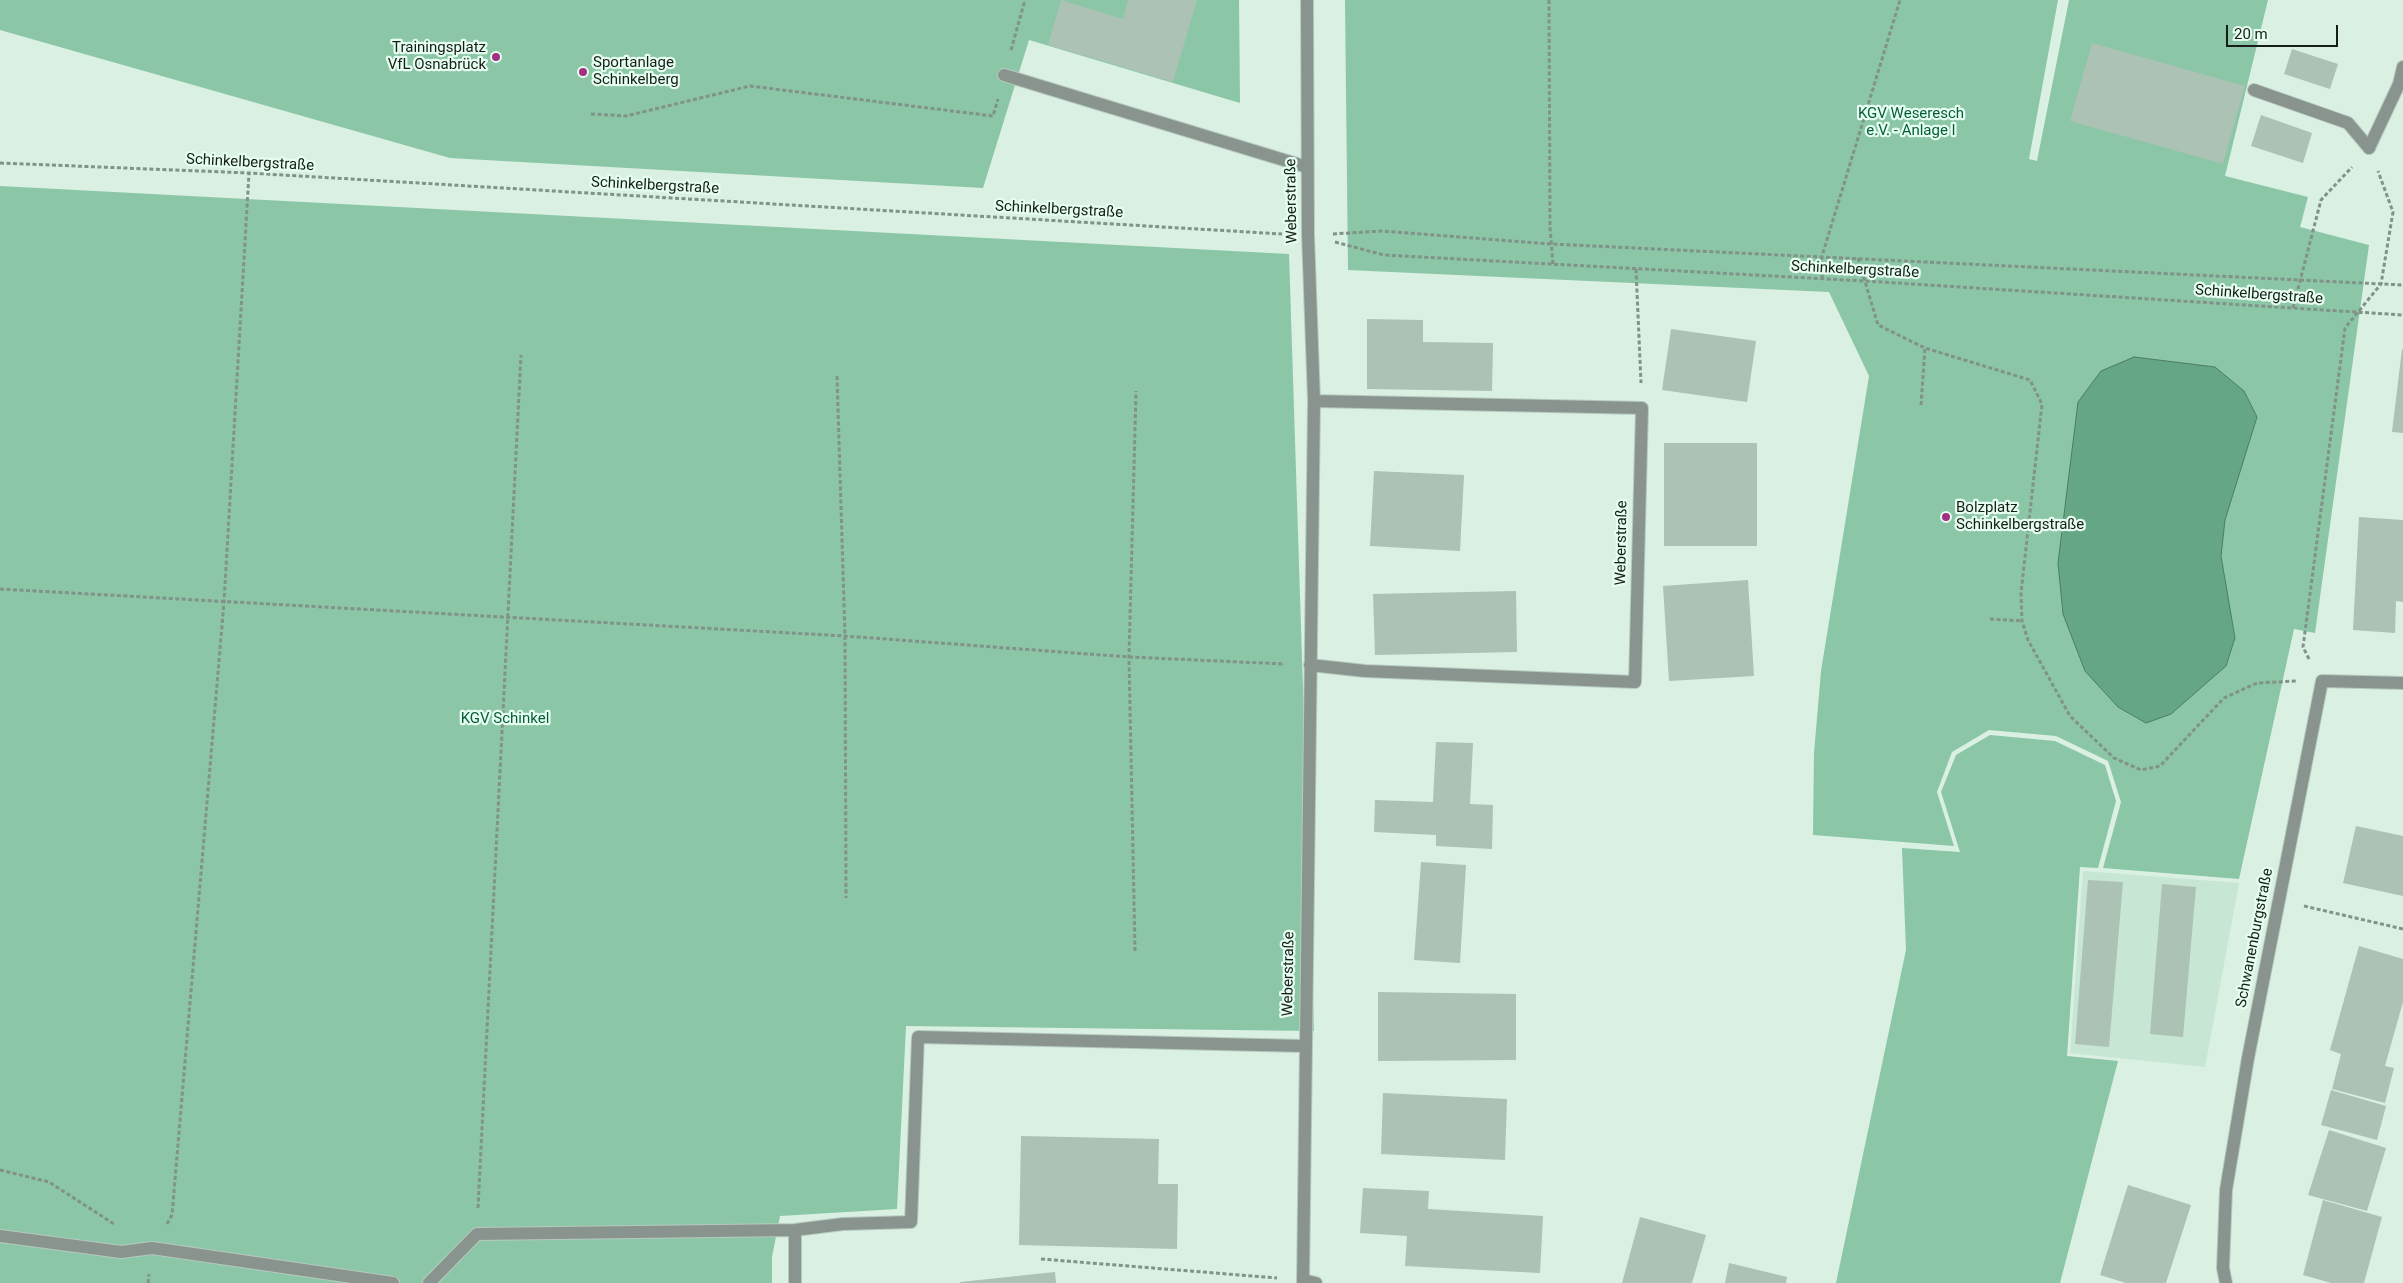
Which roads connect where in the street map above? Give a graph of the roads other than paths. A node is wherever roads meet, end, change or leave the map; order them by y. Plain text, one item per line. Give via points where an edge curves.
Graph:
1 (1307, 0) edge
2 (2403, 66) edge
3 (1004, 75) road end
4 (2254, 90) dead end
5 (1307, 167) junction
6 (1314, 401) junction
7 (1310, 665) junction
8 (2403, 683) edge
9 (1304, 1046) junction
10 (795, 1230) junction
11 (0, 1236) edge
12 (1303, 1282) edge
13 (393, 1283) edge
14 (429, 1283) edge
15 (795, 1283) edge
16 (1316, 1283) edge
17 (2226, 1283) edge

1 - 5 street, Weberstraße
2 - 4 street via 2399,84 2369,148 2348,123
3 - 5 street
5 - 6 street, Weberstraße
6 - 7 street, Weberstraße
6 - 7 street, Weberstraße via 1642,408 1635,682
7 - 9 street, Weberstraße
8 - 17 street, Schwanenburgstraße via 2322,681 2248,1058 2226,1190 2223,1268
9 - 10 street via 918,1037 911,1222 843,1224
9 - 12 street, Weberstraße
10 - 14 street via 477,1234
10 - 15 street
11 - 13 street via 121,1252 152,1248
12 - 16 street

